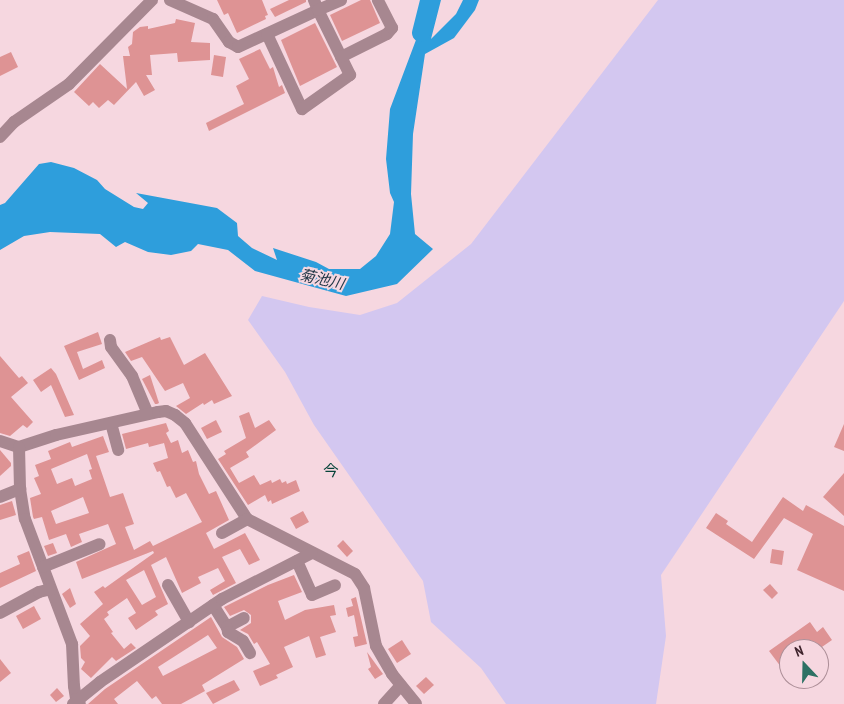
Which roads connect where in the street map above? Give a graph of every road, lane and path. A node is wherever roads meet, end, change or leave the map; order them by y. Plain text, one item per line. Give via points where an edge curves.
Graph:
1 (152, 0) edge
2 (340, 0) edge
3 (378, 0) edge
4 (176, 1) edge
5 (316, 5) edge
6 (267, 34) junction
7 (341, 57) junction
8 (0, 137) edge
9 (110, 340) dead end
10 (148, 414) junction
11 (111, 423) junction
12 (0, 441) edge
13 (19, 447) junction
14 (118, 450) dead end
15 (20, 489) junction
16 (0, 496) edge
17 (247, 519) junction
18 (222, 533) dead end
19 (100, 544) dead end
20 (312, 552) junction
21 (297, 561) junction
22 (43, 567) junction
23 (168, 585) dead end
24 (335, 585) dead end
25 (51, 589) junction
26 (213, 606) junction
27 (0, 613) edge
28 (244, 618) dead end
29 (189, 622) junction
30 (227, 627) junction
31 (250, 654) dead end
32 (401, 686) junction
33 (76, 703) edge
34 (384, 704) edge
35 (416, 704) edge

1 - 8 street via 69,84 14,122
2 - 5 street
3 - 7 street via 392,28 387,34
4 - 6 street via 214,19 229,42 238,47
5 - 6 street
5 - 7 street
6 - 7 street via 302,109 350,75
9 - 10 street via 111,347 132,376
10 - 11 street
10 - 17 street via 166,411 185,423
11 - 13 street via 56,434
11 - 14 street
12 - 13 street
13 - 15 street
15 - 16 street
15 - 22 street via 25,518
17 - 18 street
17 - 20 street
19 - 22 street
20 - 21 street
20 - 32 street via 355,574 364,588 376,646
21 - 24 street via 312,595
21 - 26 street
22 - 25 street
23 - 29 street
25 - 27 street
25 - 33 street via 72,644
26 - 29 street
26 - 30 street
28 - 30 street
29 - 33 street
30 - 31 street via 228,632 243,640
32 - 34 street
32 - 35 street

